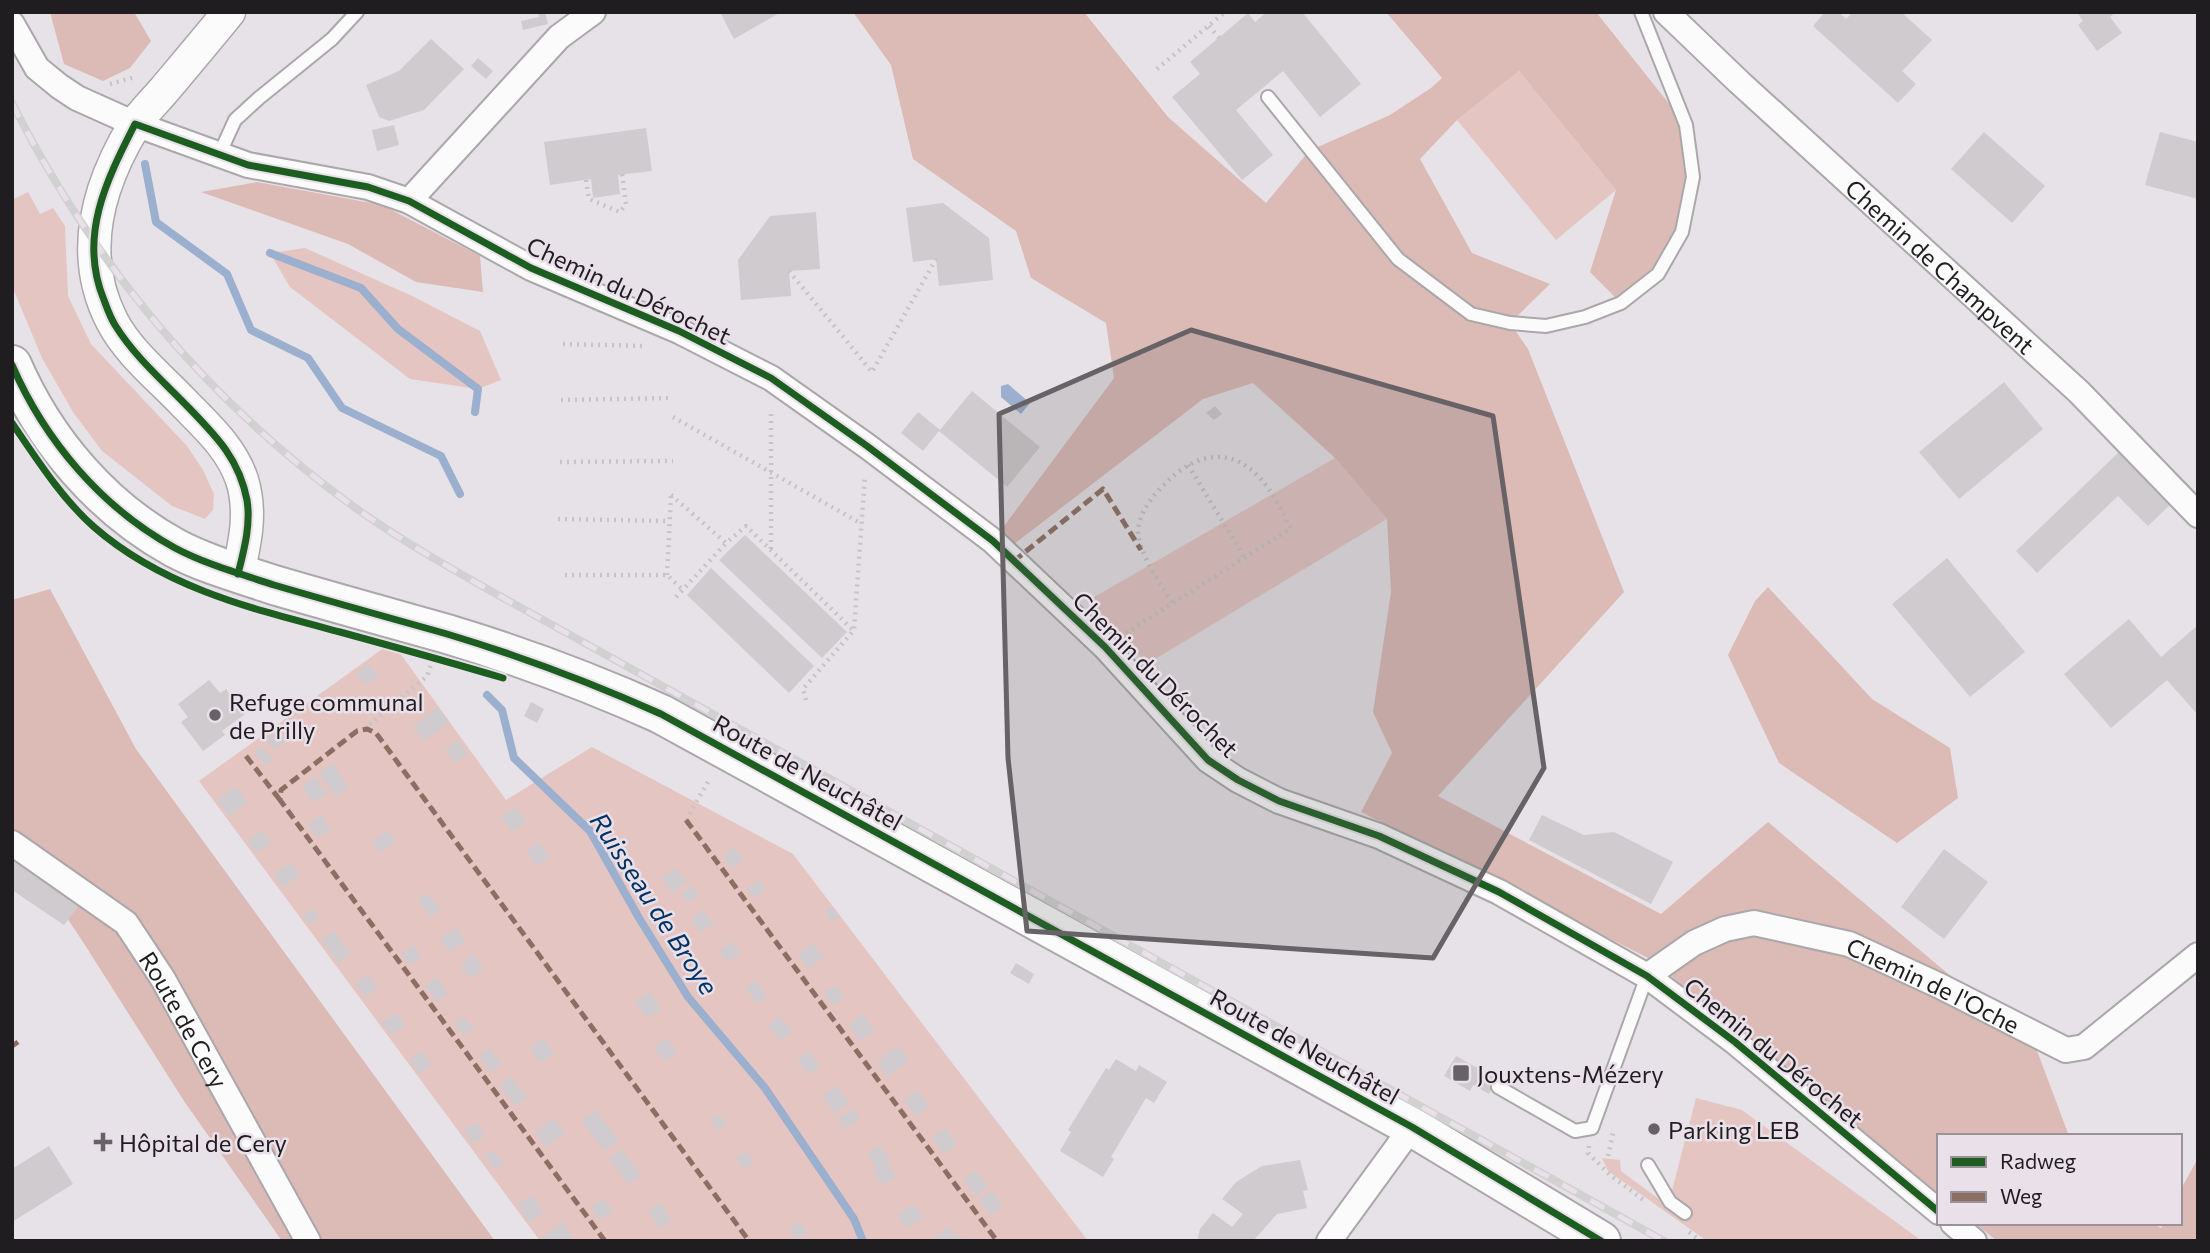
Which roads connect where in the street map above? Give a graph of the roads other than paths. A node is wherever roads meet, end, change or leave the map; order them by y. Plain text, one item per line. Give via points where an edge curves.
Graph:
1 (229, 12) edge
2 (357, 12) edge
3 (593, 12) edge
4 (1641, 12) edge
5 (1653, 12) edge
6 (1671, 18) edge
7 (12, 24) edge
8 (1268, 97) dead end
9 (135, 124) junction
10 (219, 155) junction
11 (409, 201) junction
12 (12, 365) edge
13 (2197, 512) edge
14 (238, 574) junction
15 (12, 843) edge
16 (2198, 956) edge
17 (1647, 976) junction
18 (1499, 1087) dead end
19 (1412, 1127) junction
20 (1648, 1164) dead end
21 (1937, 1210) edge
22 (1685, 1213) dead end
23 (1955, 1225) edge
24 (1591, 1238) edge
25 (308, 1241) edge
26 (1329, 1241) edge
27 (1974, 1241) edge

1 - 9 street
2 - 10 lane via 332,39 235,120
3 - 11 street via 559,37
4 - 8 lane via 1686,125 1693,177 1682,232 1658,274 1621,303 1546,326 1471,314 1398,259
5 - 6 street, Chemin de Champvent
6 - 13 street, Chemin de Champvent via 2079,392
7 - 9 street, Chemin du Dérochet via 37,68 59,86
9 - 10 street, Chemin du Dérochet
9 - 14 street via 98,208 93,247 98,286 128,344 232,456 247,503 247,533
10 - 11 street, Chemin du Dérochet via 248,165 368,187
11 - 17 street, Chemin du Dérochet via 531,268 679,331 771,378 993,541 1105,647 1208,760 1238,780 1379,836 1499,892
12 - 14 main road, Route de Neuchâtel via 49,431 82,476 112,505 177,549
14 - 19 main road, Route de Neuchâtel via 513,656 661,714
15 - 25 street, Route de Cery via 126,923 163,979
16 - 17 street, Chemin de l'Oche via 2084,1047 2066,1050 1849,944 1754,923 1694,943
17 - 18 lane via 1591,1128 1575,1131
17 - 21 street, Chemin du Dérochet via 1735,1042
19 - 24 main road, Route de Neuchâtel
19 - 26 street
20 - 22 lane via 1670,1202
23 - 27 street

